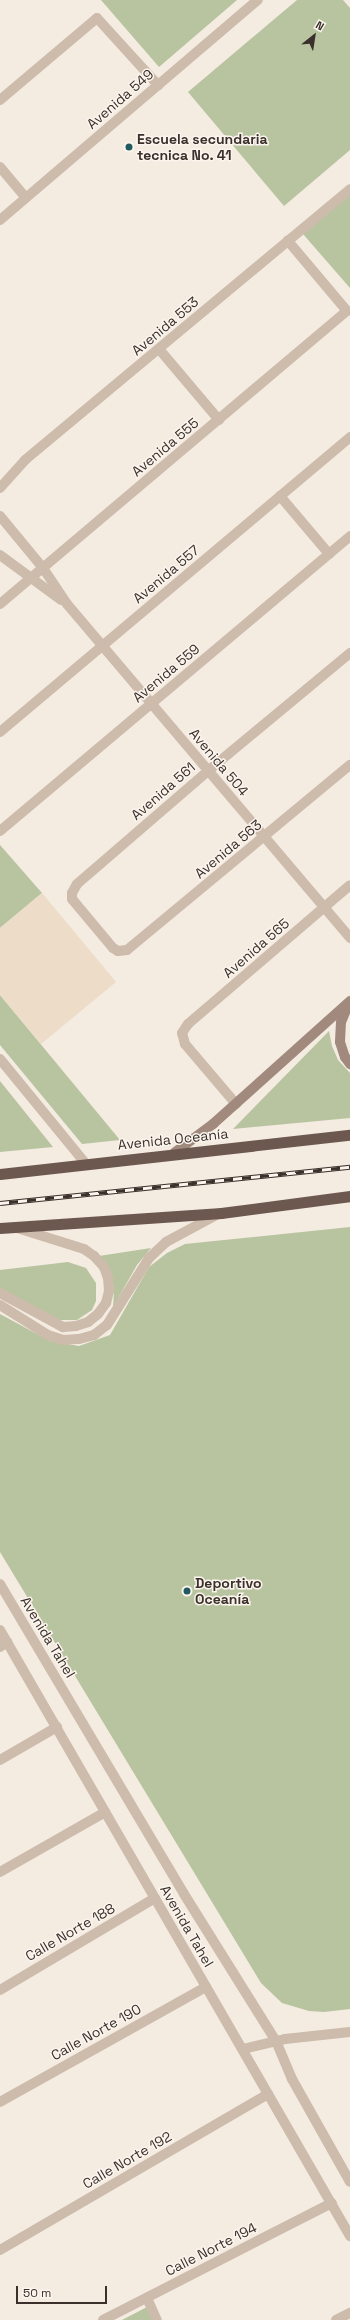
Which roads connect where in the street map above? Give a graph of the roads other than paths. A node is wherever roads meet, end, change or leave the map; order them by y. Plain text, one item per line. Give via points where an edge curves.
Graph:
1 (258, 0) edge
2 (158, 85) junction
3 (0, 100) edge
4 (0, 167) edge
5 (350, 189) edge
6 (26, 198) junction
7 (0, 220) edge
8 (288, 241) junction
9 (159, 349) junction
10 (219, 420) junction
11 (350, 437) edge
12 (0, 488) edge
13 (280, 496) junction
14 (0, 516) edge
15 (350, 536) edge
16 (329, 554) junction
17 (0, 555) edge
18 (43, 568) junction
19 (30, 578) junction
20 (0, 604) edge
21 (67, 604) junction
22 (103, 645) junction
23 (350, 653) edge
24 (151, 704) junction
25 (0, 732) edge
26 (350, 765) edge
27 (208, 771) junction
28 (0, 831) edge
29 (264, 838) junction
30 (350, 885) edge
31 (324, 907) junction
32 (350, 938) edge
33 (123, 952) joint
34 (350, 1001) edge
35 (0, 1059) edge
36 (350, 1064) edge
37 (236, 1104) junction
38 (350, 1135) edge
39 (174, 1153) junction
40 (85, 1163) junction
41 (0, 1174) edge
42 (350, 1196) edge
43 (221, 1213) junction
44 (13, 1227) junction
45 (0, 1228) edge
46 (0, 1293) edge
47 (0, 1305) edge
48 (0, 1584) edge
49 (0, 1630) edge
50 (4, 1645) edge
51 (57, 1727) junction
52 (0, 1760) edge
53 (105, 1812) junction
54 (0, 1872) edge
55 (155, 1898) junction
56 (206, 1987) junction
57 (0, 1990) edge
58 (350, 2032) edge
59 (276, 2041) junction
60 (243, 2049) junction
61 (268, 2094) junction
62 (0, 2102) edge
63 (350, 2182) edge
64 (332, 2203) junction
65 (350, 2236) edge
66 (0, 2250) edge
67 (147, 2298) junction
68 (350, 2313) edge
69 (103, 2320) edge
70 (157, 2320) edge
71 (336, 2320) edge

1 - 2 street, Avenida 549
2 - 3 street via 97,18
2 - 6 street, Avenida 549
4 - 6 street
5 - 8 street, Avenida 553
6 - 7 street, Avenida 549
8 - 9 street, Avenida 553
8 - 10 street, Avenida 555 via 347,311
9 - 10 street
9 - 12 street, Avenida 553 via 26,460
10 - 18 street, Avenida 555
11 - 13 street, Avenida 557
13 - 16 street
13 - 22 street, Avenida 557
14 - 18 street, Avenida 504
15 - 16 street, Avenida 559
16 - 24 street, Avenida 559
17 - 19 street, Avenida 504
18 - 19 street, Avenida 555
18 - 21 street, Avenida 504
19 - 20 street, Avenida 555
19 - 21 street, Avenida 504
21 - 22 street, Avenida 504
22 - 24 street, Avenida 504
22 - 25 street, Avenida 557
23 - 27 street, Avenida 561
24 - 27 street, Avenida 504
24 - 28 street, Avenida 559
26 - 29 street, Avenida 563
27 - 29 street, Avenida 504
27 - 33 street, Avenida 561 via 77,884 72,893 75,902 113,948
29 - 31 street, Avenida 504
29 - 33 street, Avenida 563
30 - 31 street, Avenida 565
31 - 32 street, Avenida 504
31 - 37 street, Avenida 565 via 188,1024 182,1033 185,1044
34 - 36 main road via 341,1022 340,1042
34 - 37 main road
35 - 40 street
37 - 39 main road
38 - 39 highway, Avenida Oceanía
39 - 40 highway, Avenida Oceanía
40 - 41 highway, Avenida Oceanía
42 - 43 highway
43 - 44 highway
43 - 47 street via 166,1242 149,1258 107,1325 94,1335 79,1340 63,1340 48,1335
44 - 45 highway
44 - 46 street via 84,1250 94,1256 104,1267 109,1291 106,1304 98,1314 88,1322 64,1327
48 - 59 street, Avenida Tahel via 184,1894
49 - 50 street, Avenida Tahel
50 - 51 street, Avenida Tahel
51 - 52 street
51 - 53 street, Avenida Tahel
53 - 54 street
53 - 55 street, Avenida Tahel
55 - 56 street, Avenida Tahel
55 - 57 street, Calle Norte 188
56 - 60 street, Avenida Tahel
56 - 62 street, Calle Norte 190
58 - 59 street
59 - 60 street
59 - 63 street, Avenida Tahel via 292,2079
60 - 61 street, Avenida Tahel
61 - 64 street, Avenida Tahel
61 - 66 street, Calle Norte 192
64 - 65 street, Avenida Tahel
64 - 67 street, Calle Norte 194
67 - 69 street, Calle Norte 194
67 - 70 street
68 - 71 street

